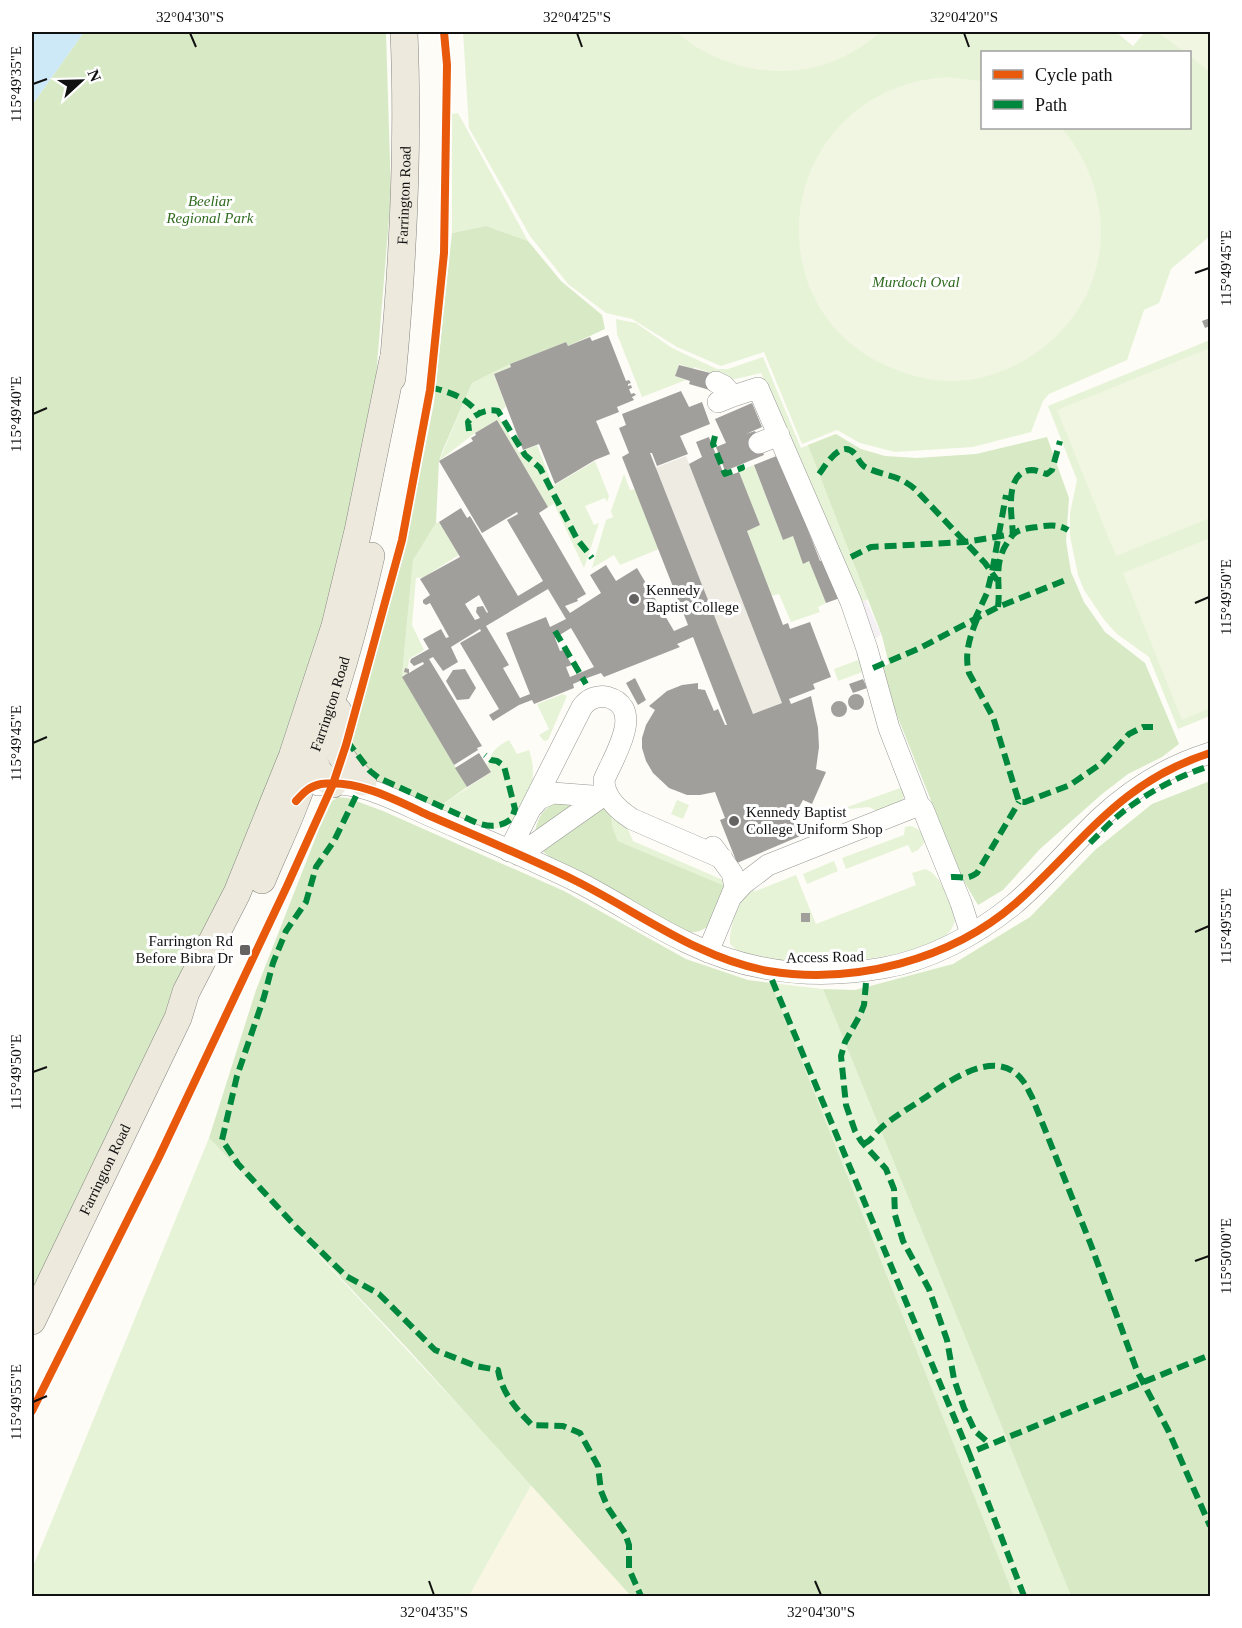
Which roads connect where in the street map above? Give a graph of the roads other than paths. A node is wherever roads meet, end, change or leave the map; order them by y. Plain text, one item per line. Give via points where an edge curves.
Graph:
1 (404, 32) edge
2 (393, 360) junction
3 (722, 394) dead end
4 (375, 539) junction
5 (322, 663) junction
6 (1210, 753) edge
7 (324, 767) junction
8 (368, 786) junction
9 (609, 797) junction
10 (919, 805) junction
11 (533, 806) junction
12 (514, 853) junction
13 (732, 896) junction
14 (230, 904) junction
15 (971, 934) junction
16 (708, 952) junction
17 (178, 1018) junction
18 (32, 1321) edge

1 - 2 main road, Farrington Road via 405,162
2 - 4 main road, Farrington Road
2 - 5 main road, Farrington Road via 358,531
3 - 10 street via 758,388 769,439 851,602 889,728
4 - 7 main road, Farrington Road via 344,661
4 - 8 main road via 379,553 377,568 333,730 339,753
5 - 7 main road via 306,741
5 - 14 main road, Farrington Road via 292,757
6 - 15 street, Access Road via 1176,766 1127,795 1014,904
7 - 8 street, Access Road via 339,766
7 - 14 main road via 306,757 298,763 245,891
7 - 17 main road, Farrington Road via 296,801 252,902 200,994
8 - 12 street, Access Road
9 - 11 street via 553,793
9 - 11 street via 611,783 627,760 635,716 631,702 604,685 588,688 574,698 564,714 554,759
9 - 12 street
9 - 13 street via 710,842 734,878
10 - 13 street via 772,863
10 - 15 street
11 - 12 street
12 - 16 street, Access Road via 578,882
13 - 16 street
14 - 17 main road, Farrington Road via 186,993
15 - 16 street, Access Road via 903,964 854,972 768,971
17 - 18 main road, Farrington Road

